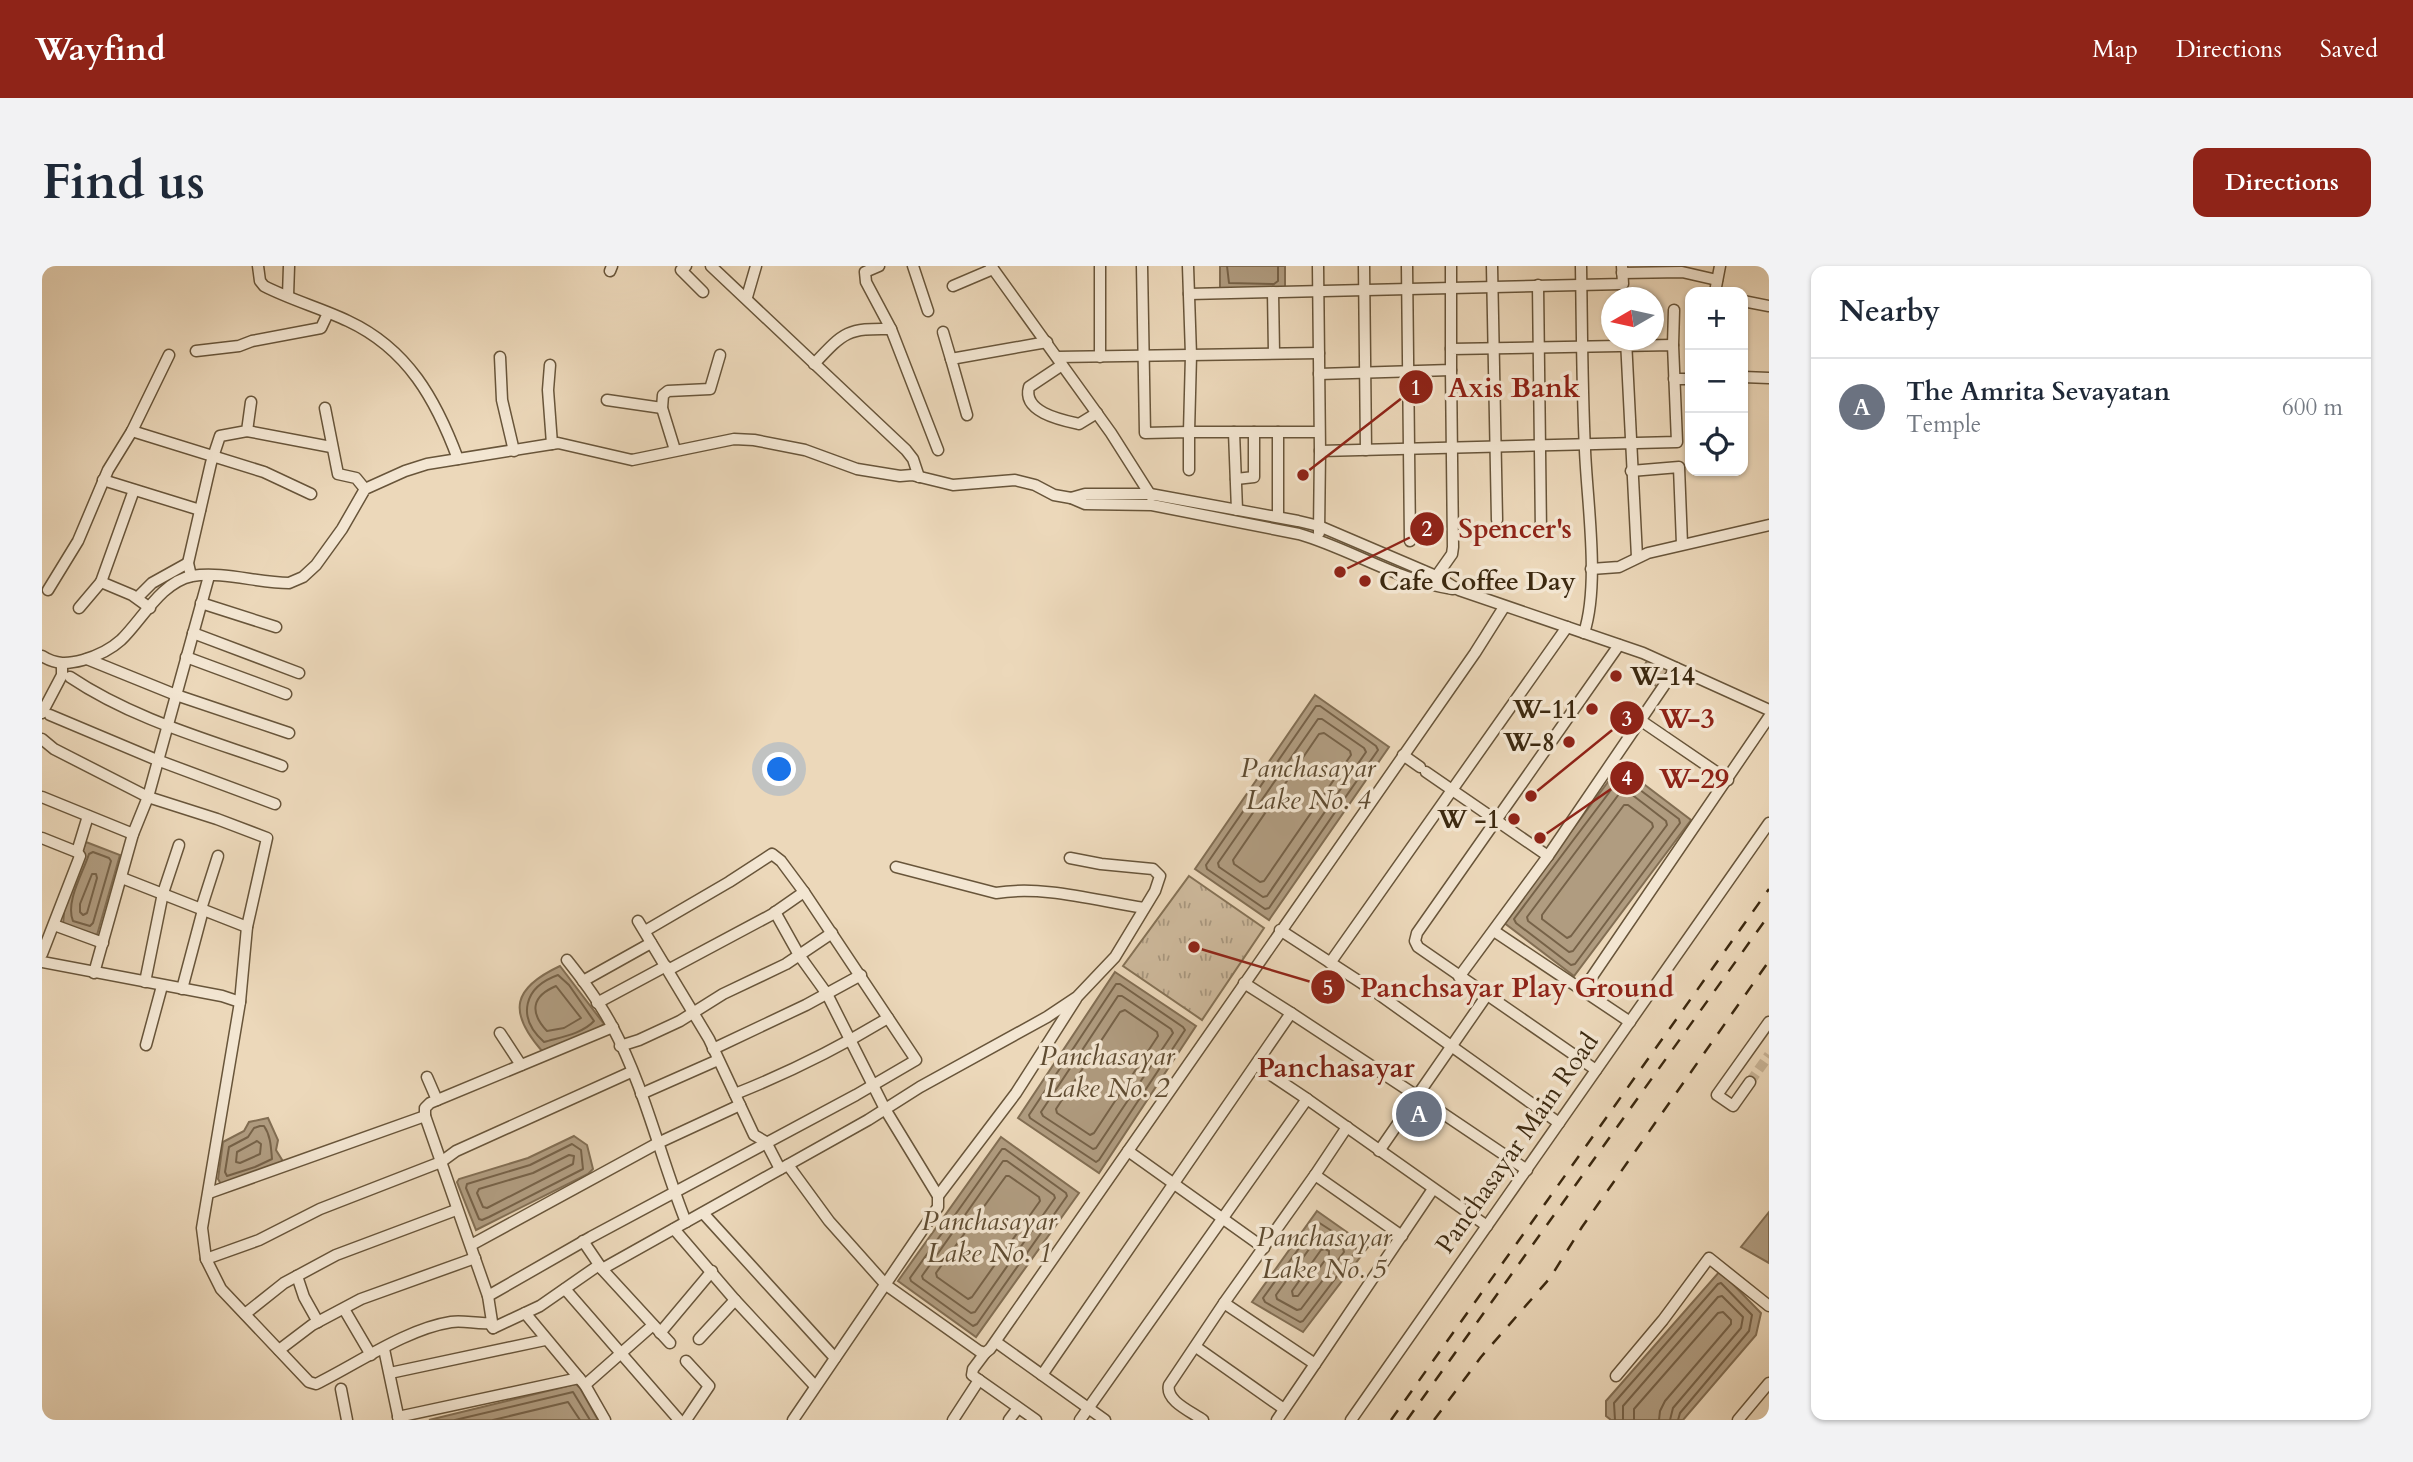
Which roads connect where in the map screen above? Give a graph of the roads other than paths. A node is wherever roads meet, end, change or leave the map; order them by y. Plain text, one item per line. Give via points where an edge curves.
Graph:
1 (258, 266) edge
2 (289, 266) edge
3 (686, 266) edge
4 (711, 266) edge
5 (756, 266) edge
6 (879, 266) edge
7 (913, 266) edge
8 (1100, 266) edge
9 (1142, 266) edge
10 (1188, 266) edge
11 (1318, 266) edge
12 (1364, 266) edge
13 (1407, 266) edge
14 (1451, 266) edge
15 (1492, 266) edge
16 (1581, 266) edge
17 (1720, 266) edge
18 (992, 268) edge
19 (1623, 274) edge
20 (1717, 280) junction
21 (1581, 284) junction
22 (1538, 285) junction
23 (953, 286) dead end
24 (1492, 286) junction
25 (1716, 287) edge
26 (1408, 288) junction
27 (1451, 288) junction
28 (1364, 290) junction
29 (1318, 291) junction
30 (703, 292) dead end
31 (1273, 292) junction
32 (1189, 293) junction
33 (288, 296) junction
34 (747, 297) junction
35 (1748, 301) edge
36 (1769, 306) edge
37 (1674, 310) dead end
38 (928, 311) dead end
39 (328, 313) junction
40 (891, 328) junction
41 (943, 332) dead end
42 (1047, 342) junction
43 (1664, 345) edge
44 (1673, 345) junction
45 (1601, 346) edge
46 (1582, 348) junction
47 (1451, 349) junction
48 (1493, 349) junction
49 (1538, 349) junction
50 (1626, 350) edge
51 (196, 351) dead end
52 (1319, 353) junction
53 (1275, 354) junction
54 (169, 355) dead end
55 (720, 355) dead end
56 (1191, 355) junction
57 (1143, 356) junction
58 (500, 357) dead end
59 (1100, 357) junction
60 (951, 359) junction
61 (1060, 361) junction
62 (814, 364) junction
63 (550, 365) dead end
64 (1409, 370) junction
65 (1451, 370) junction
66 (1366, 371) junction
67 (1319, 374) junction
68 (1748, 377) edge
69 (1769, 378) edge
70 (1674, 379) junction
71 (1685, 379) edge
72 (607, 400) dead end
73 (251, 402) dead end
74 (326, 408) dead end
75 (662, 408) junction
76 (1097, 413) junction
77 (967, 415) dead end
78 (132, 431) junction
79 (247, 431) junction
80 (1189, 432) junction
81 (1234, 432) junction
82 (1254, 432) junction
83 (1278, 432) junction
84 (1319, 432) junction
85 (551, 435) junction
86 (1685, 441) edge
87 (1678, 442) junction
88 (1630, 444) junction
89 (1584, 445) junction
90 (331, 447) junction
91 (1496, 447) junction
92 (1539, 447) junction
93 (1452, 448) junction
94 (1410, 449) junction
95 (675, 450) junction
96 (938, 450) dead end
97 (1366, 450) junction
98 (514, 451) junction
99 (1320, 451) junction
100 (214, 457) junction
101 (458, 459) junction
102 (916, 468) junction
103 (1189, 470) dead end
104 (1631, 471) junction
105 (1236, 478) junction
106 (103, 480) junction
107 (365, 489) junction
108 (134, 490) junction
109 (311, 494) dead end
110 (1151, 499) junction
111 (200, 510) junction
112 (1237, 510) junction
113 (1283, 518) junction
114 (1497, 520) dead end
115 (1769, 525) edge
116 (1319, 526) junction
117 (1287, 532) junction
118 (1541, 533) dead end
119 (1318, 540) junction
120 (1410, 541) dead end
121 (1682, 544) junction
122 (1637, 558) junction
123 (188, 563) junction
124 (1591, 569) junction
125 (191, 576) junction
126 (209, 576) junction
127 (1433, 581) junction
128 (101, 582) junction
129 (48, 590) dead end
130 (138, 597) junction
131 (201, 603) junction
132 (1504, 607) junction
133 (79, 608) dead end
134 (149, 608) junction
135 (276, 627) dead end
136 (1567, 627) junction
137 (193, 633) junction
138 (1584, 633) junction
139 (1619, 645) junction
140 (42, 656) edge
141 (186, 657) junction
142 (87, 659) junction
143 (62, 664) junction
144 (1676, 668) junction
145 (299, 673) dead end
146 (70, 677) dead end
147 (286, 694) dead end
148 (176, 695) junction
149 (1769, 710) edge
150 (46, 714) edge
151 (1769, 718) edge
152 (1640, 720) junction
153 (167, 725) junction
154 (289, 733) dead end
155 (42, 739) edge
156 (1403, 755) junction
157 (157, 760) junction
158 (282, 766) dead end
159 (1728, 780) junction
160 (1452, 790) junction
161 (42, 797) edge
162 (148, 797) junction
163 (275, 804) dead end
164 (88, 816) junction
165 (1496, 820) junction
166 (1769, 822) edge
167 (133, 834) junction
168 (42, 838) edge
169 (179, 845) dead end
170 (77, 852) junction
171 (218, 856) dead end
172 (1548, 856) junction
173 (1070, 858) dead end
174 (896, 867) dead end
175 (122, 878) junction
176 (804, 892) junction
177 (163, 893) junction
178 (1144, 908) junction
179 (202, 909) junction
180 (775, 912) junction
181 (638, 921) dead end
182 (247, 927) junction
183 (49, 928) edge
184 (1280, 930) junction
185 (645, 931) junction
186 (1494, 931) junction
187 (832, 933) junction
188 (103, 943) junction
189 (652, 943) junction
190 (42, 954) edge
191 (799, 954) junction
192 (567, 960) dead end
193 (42, 962) edge
194 (1330, 963) junction
195 (667, 968) junction
196 (94, 973) junction
197 (861, 975) junction
198 (1460, 976) junction
199 (583, 981) junction
200 (145, 982) junction
201 (1244, 983) junction
202 (162, 986) junction
203 (182, 989) junction
204 (1583, 990) junction
205 (827, 994) junction
206 (1487, 996) junction
207 (1077, 997) junction
208 (240, 1002) junction
209 (597, 1003) junction
210 (693, 1012) junction
211 (1292, 1013) junction
212 (888, 1018) junction
213 (1769, 1021) edge
214 (1630, 1022) junction
215 (613, 1027) junction
216 (500, 1033) dead end
217 (851, 1041) junction
218 (146, 1045) dead end
219 (1451, 1045) junction
220 (620, 1046) junction
221 (716, 1055) junction
222 (521, 1065) junction
223 (1256, 1065) junction
224 (1596, 1070) junction
225 (631, 1072) junction
226 (427, 1077) dead end
227 (1750, 1082) tunnel mouth
228 (873, 1085) junction
229 (641, 1094) junction
230 (1417, 1096) junction
231 (1307, 1099) junction
232 (437, 1100) junction
233 (738, 1100) junction
234 (885, 1110) junction
235 (425, 1116) junction
236 (1559, 1123) junction
237 (1347, 1127) junction
238 (766, 1142) junction
239 (658, 1143) junction
240 (1128, 1151) junction
241 (1379, 1151) junction
242 (441, 1162) junction
243 (784, 1167) junction
244 (1527, 1170) junction
245 (1315, 1175) junction
246 (1174, 1184) junction
247 (1433, 1189) junction
248 (209, 1193) junction
249 (674, 1193) junction
250 (938, 1196) junction
251 (456, 1210) junction
252 (703, 1213) junction
253 (1222, 1217) junction
254 (686, 1222) junction
255 (1487, 1226) junction
256 (674, 1229) junction
257 (1402, 1236) junction
258 (583, 1241) junction
259 (471, 1245) junction
260 (1264, 1248) junction
261 (475, 1258) junction
262 (206, 1259) junction
263 (601, 1267) junction
264 (712, 1271) junction
265 (297, 1276) junction
266 (886, 1285) junction
267 (565, 1289) junction
268 (488, 1296) junction
269 (736, 1300) junction
270 (1224, 1303) junction
271 (1769, 1306) edge
272 (344, 1309) junction
273 (525, 1313) junction
274 (245, 1314) junction
275 (318, 1322) junction
276 (493, 1328) junction
277 (657, 1329) junction
278 (699, 1339) dead end
279 (545, 1340) junction
280 (996, 1342) junction
281 (670, 1343) dead end
282 (1196, 1347) junction
283 (384, 1349) junction
284 (279, 1350) junction
285 (619, 1353) junction
286 (985, 1353) junction
287 (372, 1355) junction
288 (835, 1357) junction
289 (686, 1361) dead end
290 (1315, 1364) junction
291 (390, 1373) junction
292 (1042, 1375) junction
293 (1616, 1376) dead end
294 (979, 1380) junction
295 (582, 1382) junction
296 (1769, 1383) edge
297 (816, 1386) junction
298 (341, 1389) dead end
299 (1018, 1408) junction
300 (1089, 1408) junction
301 (1284, 1409) junction
302 (398, 1418) edge
303 (346, 1420) edge
304 (605, 1420) edge
305 (678, 1420) edge
306 (686, 1420) edge
307 (793, 1420) edge
308 (953, 1420) edge
309 (1009, 1420) edge
310 (1036, 1420) edge
311 (1080, 1420) edge
312 (1105, 1420) edge
313 (1203, 1420) edge
314 (1277, 1420) edge
315 (1351, 1420) edge
316 (1738, 1420) edge

1 - 33 street via 264,286
2 - 33 street
3 - 30 street via 681,270
4 - 34 street
5 - 34 street
6 - 40 street via 864,277
7 - 38 street
8 - 59 street
9 - 57 street
10 - 32 street
11 - 29 street
12 - 28 street
13 - 26 street
14 - 27 street
15 - 24 street
16 - 21 street
17 - 20 street
18 - 23 street
18 - 42 street
19 - 20 street via 1682,272
19 - 21 street
20 - 25 street
21 - 22 street
21 - 46 street
22 - 24 street
22 - 49 street
24 - 27 street
24 - 48 street
26 - 27 street
26 - 28 street
26 - 64 street
27 - 47 street
28 - 29 street
28 - 66 street
29 - 31 street
29 - 52 street
31 - 32 street
31 - 53 street
32 - 56 street
33 - 39 street
34 - 62 street
35 - 36 street
37 - 44 street
39 - 51 street via 321,328
39 - 101 street via 367,331 408,366 434,401
40 - 62 street via 846,333
40 - 96 street
41 - 60 street
42 - 60 street
42 - 61 street
43 - 44 street
44 - 70 street
45 - 46 street
46 - 49 street
46 - 89 street
47 - 48 street
47 - 65 street
48 - 49 street
48 - 91 street
49 - 92 street
50 - 88 street
52 - 53 street
52 - 67 street
53 - 56 street
54 - 78 street
55 - 75 street via 709,389 668,391
56 - 57 street
56 - 80 street
57 - 59 street
57 - 80 street via 1144,433
58 - 98 street via 502,400
59 - 61 street
60 - 77 street
61 - 76 street
61 - 76 street via 1028,387 1037,410 1079,424
62 - 102 street
63 - 85 street
64 - 65 street
64 - 66 street
64 - 94 street
65 - 93 street
66 - 67 street
66 - 97 street
67 - 84 street
68 - 69 street
70 - 71 street
70 - 87 street
72 - 75 street
73 - 79 street
74 - 90 street
75 - 95 street
76 - 110 street
78 - 100 street
78 - 106 street
79 - 90 street
79 - 100 street via 220,436
80 - 81 street
80 - 103 street
81 - 82 street
81 - 105 street
82 - 83 street
82 - 105 street via 1254,478
83 - 84 street
83 - 113 street
84 - 99 street
85 - 95 street via 632,460
85 - 98 street
86 - 87 street
87 - 88 street
88 - 89 street
88 - 104 street
89 - 92 street
89 - 124 street
90 - 107 street via 338,474 356,478
91 - 92 street
91 - 93 street
91 - 114 street
92 - 118 street
93 - 94 street
93 - 127 street via 1453,547
94 - 97 street
94 - 120 street
95 - 102 street via 734,439 754,440 805,450 857,469
97 - 99 street
98 - 101 street
99 - 116 street
100 - 109 street via 264,472
100 - 111 street
101 - 107 street via 405,471
102 - 110 street via 953,485 1015,480 1071,498
104 - 121 street via 1679,467
104 - 122 street
105 - 112 street
106 - 108 street
106 - 129 street via 78,541
107 - 126 street via 330,547 303,577 272,583
108 - 111 street
108 - 128 street
110 - 112 street
110 - 117 street
111 - 123 street
112 - 113 street
113 - 116 street
113 - 117 street
115 - 121 street
116 - 119 street
116 - 127 street
117 - 119 street
119 - 127 street
121 - 122 street
122 - 124 street via 1619,567
123 - 125 street
123 - 130 street via 161,577
124 - 138 street
125 - 126 street
125 - 134 street
126 - 131 street
127 - 132 street
128 - 130 street
128 - 133 street
130 - 134 street
131 - 135 street
131 - 137 street
132 - 136 street
132 - 156 street
134 - 142 street via 119,642
136 - 138 street
136 - 160 street
137 - 141 street
137 - 145 street
138 - 139 street
139 - 144 street
139 - 165 street
140 - 143 street
141 - 147 street
141 - 148 street
142 - 143 street
142 - 148 street
143 - 150 street
144 - 149 street
144 - 152 street
146 - 153 street via 111,702
148 - 153 street
148 - 154 street
150 - 157 street
151 - 159 street
152 - 159 street
152 - 172 street
153 - 157 street
153 - 158 street
155 - 162 street
156 - 160 street
156 - 184 street
157 - 162 street
157 - 163 street
159 - 204 street
160 - 165 street
160 - 194 street
161 - 164 street
162 - 167 street
162 - 182 street via 267,838
164 - 167 street
164 - 170 street
165 - 172 street
165 - 198 street via 1415,941
166 - 214 street, Panchasayar Main Road
167 - 175 street
168 - 170 street
169 - 177 street
170 - 183 street
171 - 179 street
172 - 186 street
173 - 178 street via 1158,872 1159,880
174 - 178 street via 996,893 1052,893
175 - 177 street
175 - 188 street
176 - 180 street
176 - 185 street via 772,854
176 - 187 street
177 - 179 street
177 - 200 street
178 - 207 street via 1115,957
179 - 182 street
179 - 203 street
180 - 191 street
180 - 195 street
181 - 185 street
182 - 208 street
183 - 188 street
183 - 190 street
184 - 194 street
184 - 201 street
185 - 189 street
186 - 198 street
186 - 204 street
187 - 191 street
187 - 197 street
188 - 196 street
189 - 195 street
189 - 199 street
191 - 205 street
191 - 210 street
192 - 199 street
193 - 196 street
194 - 219 street
195 - 209 street
195 - 210 street
196 - 200 street
197 - 205 street
197 - 212 street
198 - 206 street
199 - 209 street
200 - 202 street
201 - 211 street
201 - 240 street
202 - 203 street
202 - 218 street
203 - 208 street
204 - 214 street
205 - 217 street
205 - 221 street
206 - 219 street
206 - 224 street
207 - 234 street
207 - 250 street via 1016,1093
208 - 248 street
209 - 215 street
210 - 220 street
210 - 221 street
211 - 223 street
211 - 230 street
212 - 217 street
212 - 228 street via 916,1060
213 - 227 street via 1717,1095 1733,1106
214 - 224 street, Panchasayar Main Road
215 - 220 street
215 - 222 street
216 - 222 street
217 - 228 street
217 - 233 street
219 - 230 street
219 - 236 street
220 - 225 street
221 - 229 street
221 - 233 street
222 - 232 street
223 - 231 street
223 - 246 street
224 - 236 street, Panchasayar Main Road
225 - 229 street
225 - 242 street via 456,1151
226 - 232 street
228 - 234 street
228 - 238 street
229 - 239 street
230 - 241 street
230 - 244 street
231 - 237 street
231 - 253 street
232 - 235 street via 425,1108
233 - 238 street via 754,1135
233 - 239 street
234 - 243 street
234 - 250 street
235 - 242 street
235 - 248 street
236 - 244 street, Panchasayar Main Road
237 - 241 street
237 - 245 street
238 - 243 street
238 - 249 street
239 - 249 street
239 - 259 street
240 - 246 street
240 - 280 street
241 - 247 street
242 - 251 street
242 - 262 street
243 - 252 street
243 - 266 street
244 - 255 street, Panchasayar Main Road
245 - 257 street
245 - 260 street
246 - 253 street
246 - 292 street
247 - 255 street
247 - 257 street
248 - 262 street via 202,1228
249 - 254 street
249 - 258 street
250 - 266 street via 939,1207
251 - 259 street
251 - 265 street via 336,1255
252 - 254 street
252 - 288 street
253 - 260 street
253 - 300 street
254 - 256 street
255 - 315 street, Panchasayar Main Road
256 - 263 street
256 - 264 street
257 - 290 street
258 - 263 street
258 - 268 street
259 - 261 street
260 - 270 street
261 - 268 street
261 - 272 street
262 - 274 street via 221,1289
263 - 267 street
263 - 277 street
264 - 269 street
264 - 277 street
265 - 274 street
265 - 275 street
266 - 286 street
266 - 288 street
267 - 273 street
267 - 285 street
268 - 276 street
269 - 278 street
269 - 297 street
270 - 282 street
270 - 290 street
271 - 293 street via 1709,1258
272 - 275 street
272 - 287 street
273 - 276 street
273 - 279 street
274 - 284 street
275 - 284 street
276 - 283 street via 452,1322
277 - 281 street
277 - 285 street
279 - 291 street
279 - 295 street
280 - 286 street
280 - 292 street
282 - 301 street
282 - 313 street via 1167,1391 1170,1398
283 - 287 street
283 - 291 street
284 - 287 street via 316,1384
285 - 295 street
285 - 305 street
286 - 294 street via 973,1369 972,1375
288 - 297 street
289 - 306 street via 709,1386
290 - 301 street
291 - 302 street
292 - 300 street
294 - 299 street
294 - 308 street
295 - 302 street
295 - 304 street
296 - 316 street
297 - 307 street
298 - 303 street
299 - 309 street
299 - 310 street
300 - 311 street
300 - 312 street
301 - 314 street

